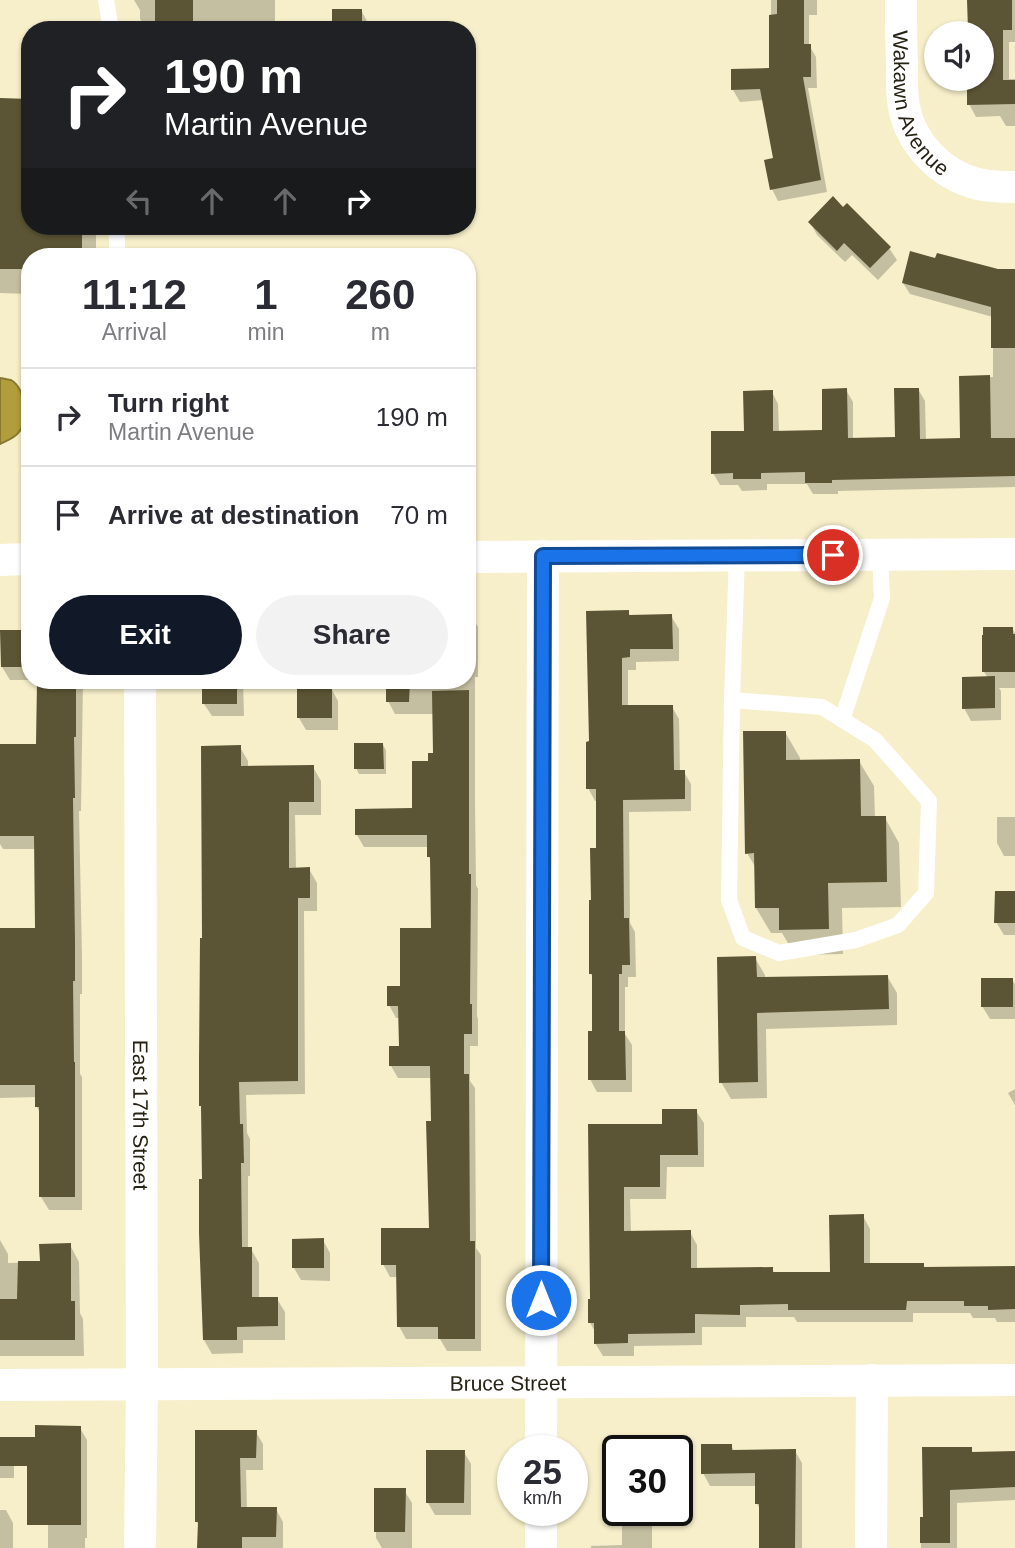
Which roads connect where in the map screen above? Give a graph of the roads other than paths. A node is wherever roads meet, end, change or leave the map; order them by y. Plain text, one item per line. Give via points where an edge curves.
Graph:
1 (106, 0) edge
2 (901, 0) edge
3 (110, 21) edge
4 (1015, 187) edge
5 (1015, 554) edge
6 (737, 555) junction
7 (880, 555) junction
8 (543, 556) junction
9 (476, 557) edge
10 (21, 559) edge
11 (0, 560) edge
12 (139, 689) edge
13 (732, 700) junction
14 (842, 720) junction
15 (872, 1380) junction
16 (1015, 1380) edge
17 (541, 1382) junction
18 (142, 1384) junction
19 (0, 1385) edge
20 (541, 1435) edge
21 (541, 1526) edge
22 (140, 1548) edge
23 (541, 1548) edge
24 (871, 1548) edge

1 - 3 lane
2 - 4 street, Wakawn Avenue via 902,95 913,135 935,162 958,177 991,187
5 - 7 street
6 - 7 street
6 - 8 street
6 - 13 lane
7 - 14 lane via 882,598
8 - 9 street
8 - 17 street
10 - 11 street
12 - 18 street, East 17th Street
13 - 14 lane via 822,707
13 - 14 lane via 729,900 743,938 779,953 856,940 898,925 926,893 929,800 875,740
15 - 16 street, Bruce Street
15 - 17 street, Bruce Street
15 - 24 street
17 - 18 street, Bruce Street
17 - 20 street
18 - 19 street, Bruce Street
18 - 22 street, East 17th Street
21 - 23 street

